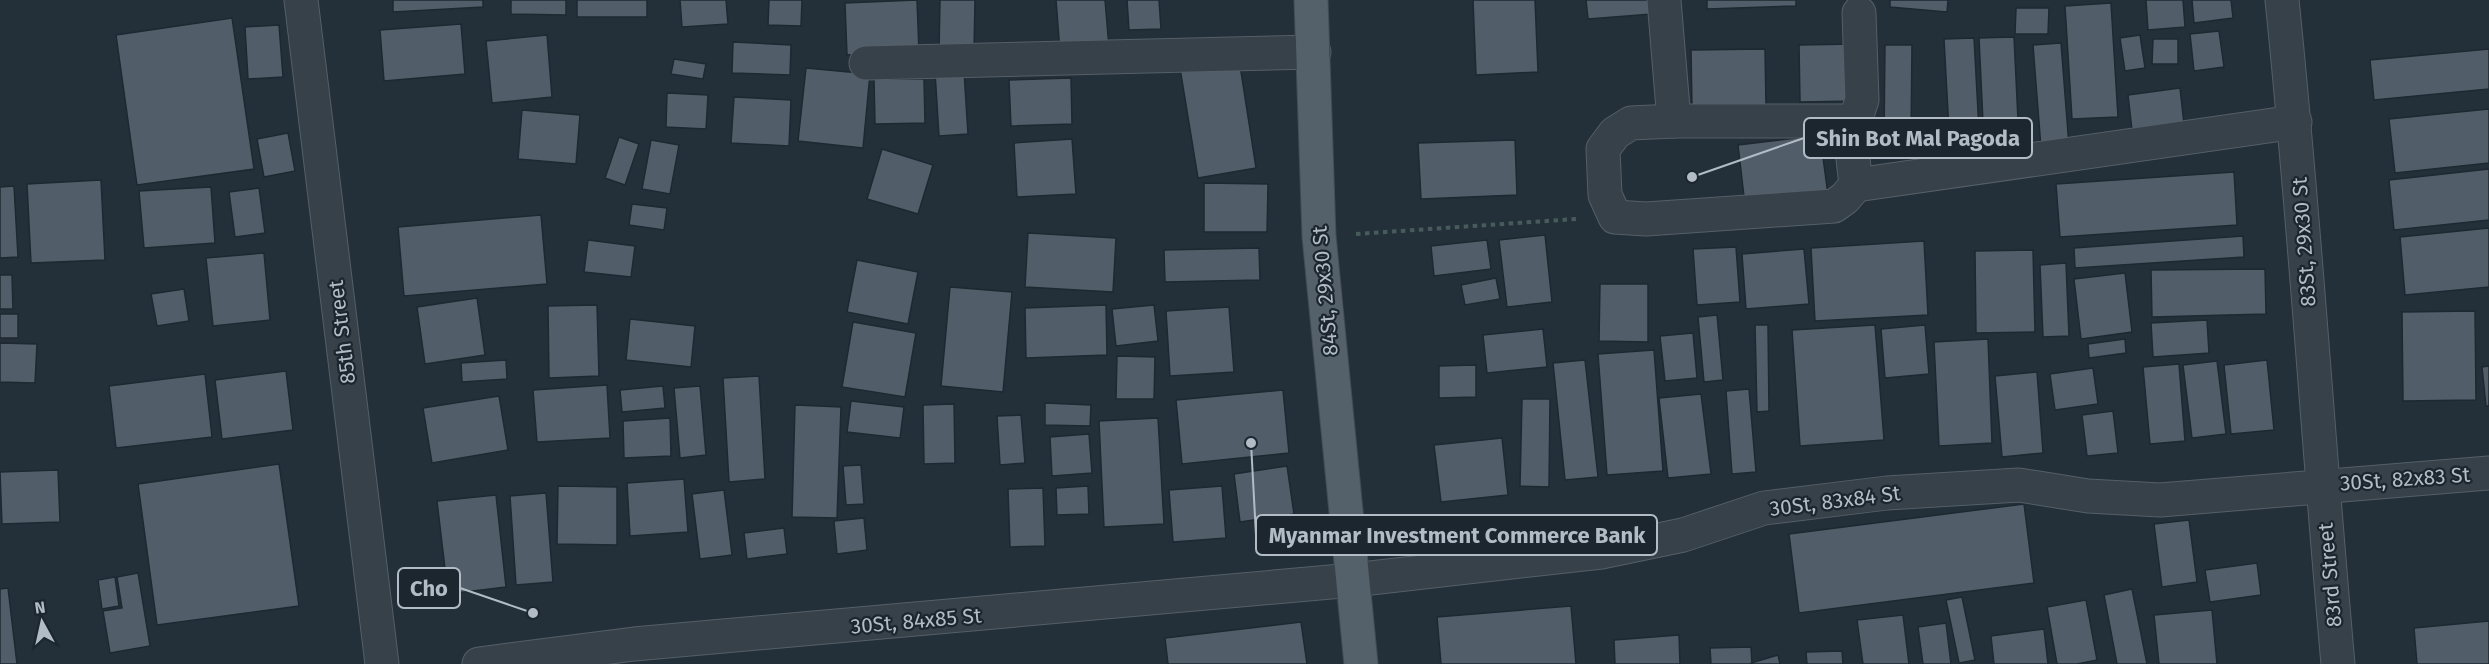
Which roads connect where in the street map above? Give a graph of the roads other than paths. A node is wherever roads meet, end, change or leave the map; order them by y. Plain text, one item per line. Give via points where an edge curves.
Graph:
1 (301, 0) edge
2 (1311, 0) edge
3 (1664, 0) edge
4 (2282, 0) edge
5 (1858, 13) dead end
6 (1314, 52) junction
7 (866, 63) dead end
8 (1674, 121) junction
9 (2295, 122) junction
10 (1848, 125) junction
11 (1856, 185) junction
12 (2489, 472) edge
13 (2322, 485) junction
14 (1353, 580) junction
15 (382, 664) edge
16 (479, 664) edge
17 (1361, 664) edge
18 (2338, 664) edge

1 - 15 street, 85th Street
2 - 6 main road, 84St, 29x30 St
3 - 8 street
4 - 9 street, 83St, 29x30 St
5 - 10 street via 1862,100
6 - 7 street
6 - 14 main road, 84St, 29x30 St via 1319,236
8 - 10 street
8 - 11 street via 1631,123 1615,133 1603,149 1605,195 1615,217 1647,219 1834,206
9 - 11 street
9 - 13 street, 83St, 29x30 St
10 - 11 street
12 - 13 street, 30St, 82x83 St
13 - 14 street, 30St, 83x84 St via 2160,500 2088,496 2019,485 1887,493 1764,508 1683,535 1601,552
13 - 18 street, 83rd Street
14 - 16 street, 30St, 84x85 St via 634,644
14 - 17 main road, 84St, 29x30 St

